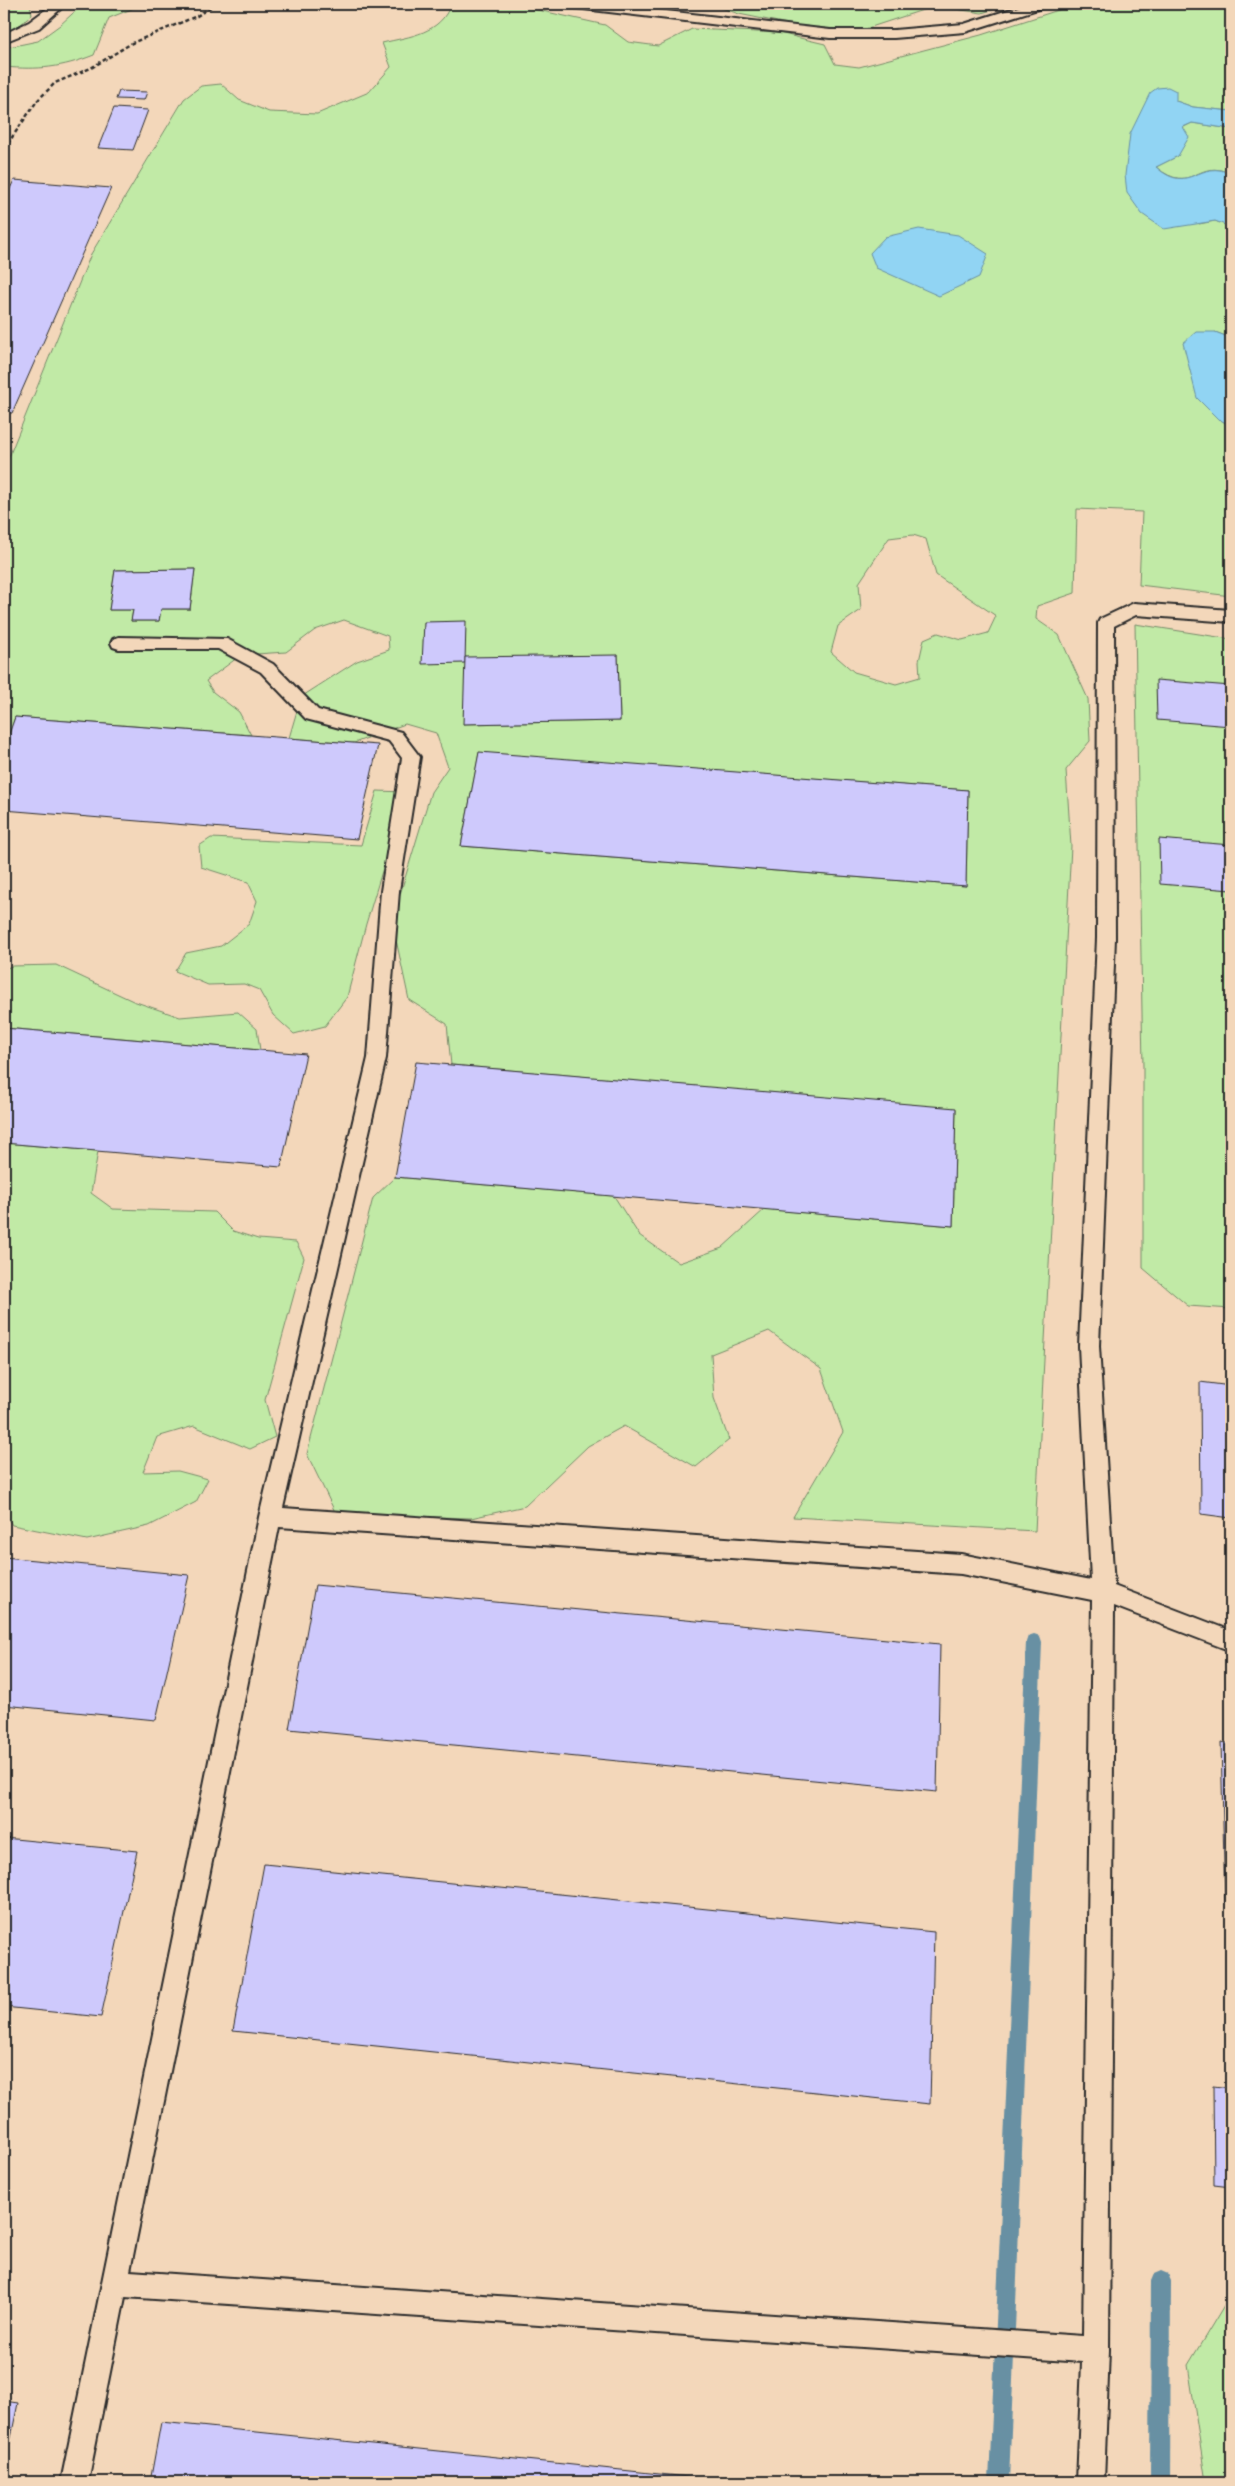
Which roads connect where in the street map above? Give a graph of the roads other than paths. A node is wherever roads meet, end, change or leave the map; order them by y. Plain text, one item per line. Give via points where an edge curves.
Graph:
1 (60, 4) edge
2 (575, 4) edge
3 (1039, 4) edge
4 (4, 38) edge
5 (1231, 616) edge
6 (119, 643) dead end
7 (270, 1517) junction
8 (1103, 1592) junction
9 (1231, 1641) edge
10 (113, 2283) junction
11 (1096, 2350) junction
12 (74, 2482) edge
13 (1091, 2482) edge

1 - 4 lane via 24,32
2 - 3 lane via 830,34 894,34 965,28
5 - 8 lane via 1134,609 1106,623 1106,938 1089,1346
6 - 7 lane via 221,643 267,668 312,715 395,736 411,757 390,891 377,1058
7 - 8 lane via 961,1564
7 - 10 lane
8 - 9 lane
8 - 11 lane
10 - 11 lane
10 - 12 lane
11 - 13 lane

